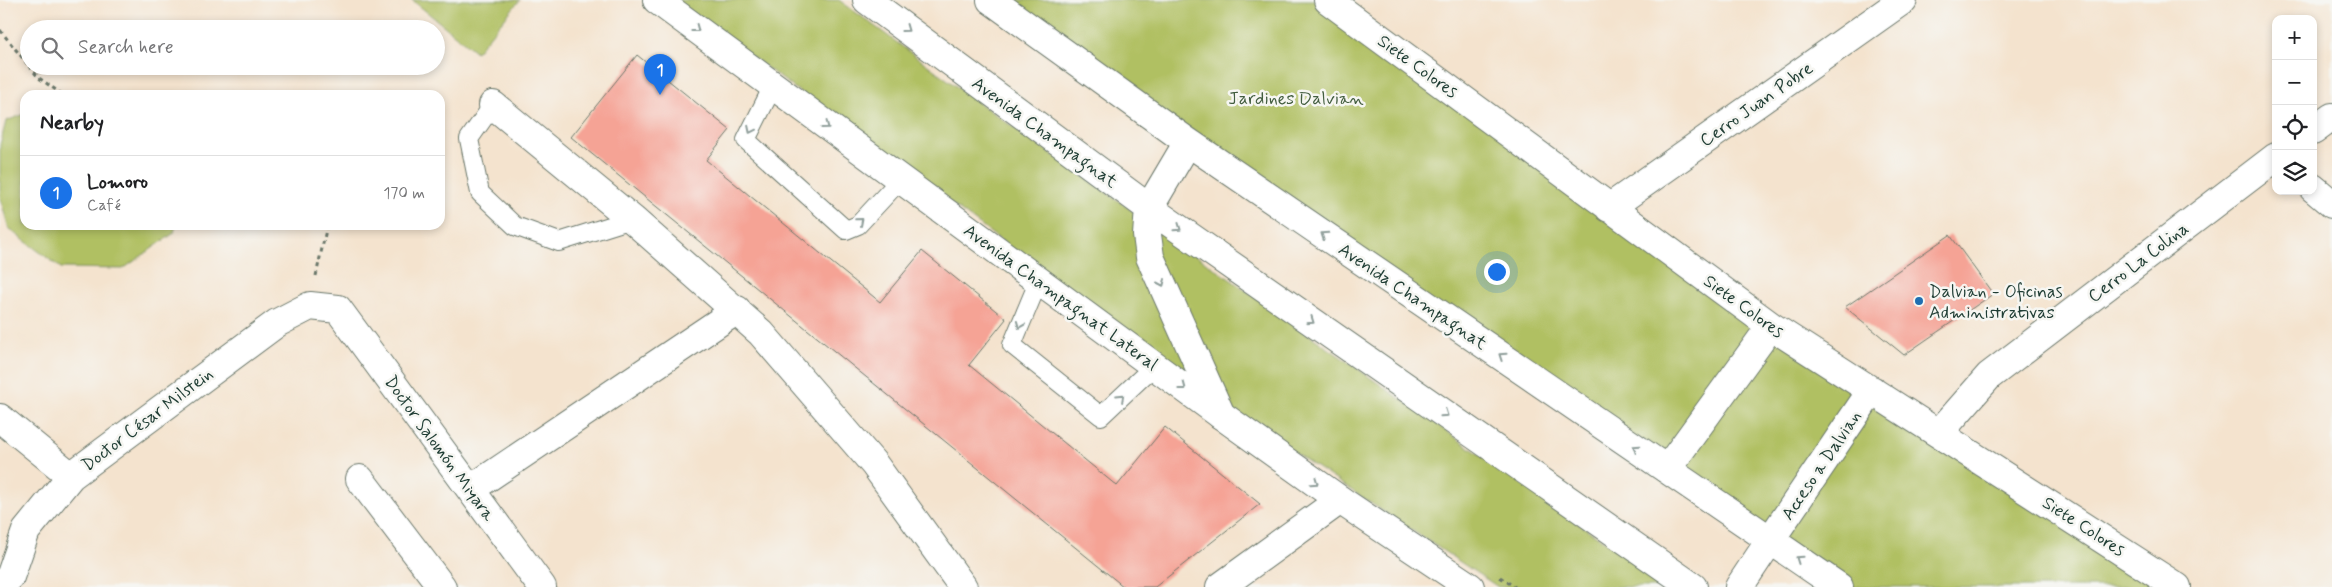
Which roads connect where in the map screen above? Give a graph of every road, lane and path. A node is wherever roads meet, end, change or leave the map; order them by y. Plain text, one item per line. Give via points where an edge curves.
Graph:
1 (657, 0) edge
2 (867, 0) edge
3 (991, 0) edge
4 (1328, 0) edge
5 (1903, 0) edge
6 (0, 30) edge
7 (20, 55) edge
8 (36, 75) edge
9 (773, 86) junction
10 (56, 90) edge
11 (493, 104) joint
12 (2332, 117) edge
13 (2317, 128) edge
14 (1188, 142) junction
15 (2272, 161) edge
16 (900, 180) junction
17 (2317, 191) edge
18 (2332, 204) edge
19 (1149, 208) junction
20 (1609, 208) junction
21 (632, 219) junction
22 (326, 230) edge
23 (1039, 280) junction
24 (310, 306) junction
25 (737, 310) junction
26 (1771, 326) junction
27 (1154, 366) junction
28 (1872, 390) junction
29 (1221, 415) junction
30 (0, 418) edge
31 (1939, 432) junction
32 (1667, 469) junction
33 (71, 476) junction
34 (360, 479) dead end
35 (470, 489) junction
36 (1340, 500) junction
37 (1770, 538) junction
38 (10, 583) edge
39 (442, 587) edge
40 (542, 587) edge
41 (963, 587) edge
42 (1220, 587) edge
43 (1470, 587) edge
44 (1693, 587) edge
45 (1739, 587) edge
46 (1839, 587) edge
47 (2177, 587) edge

1 -> 9 street, Avenida Champagnat Lateral
2 -> 19 street, Avenida Champagnat
3 - 14 street, Avenida Champagnat
4 - 20 street, Siete Colores
5 - 20 street, Cerro Juan Pobre
6 - 7 path
8 - 10 path
9 -> 16 street, Avenida Champagnat Lateral
9 -> 16 lane via 746,140 846,230 858,225
11 - 21 street
11 - 21 lane via 469,139 480,193 515,226 559,242
12 - 13 street
14 - 19 street
32 -> 14 street, Avenida Champagnat
15 - 31 street, Cerro La Colina via 1989,376
16 - 23 street, Avenida Champagnat Lateral
17 - 18 street
19 -> 29 street via 1147,235 1150,257
19 -> 44 street, Avenida Champagnat
20 - 26 street, Siete Colores
21 - 25 street
22 - 24 path
23 - 27 street, Avenida Champagnat Lateral
23 -> 27 lane via 1012,345 1101,416
24 - 33 street, Doctor César Milstein via 277,323
24 - 35 street, Doctor Salomón Miyara via 338,309
25 - 35 street
25 - 41 street via 761,333 874,464
26 - 28 street, Siete Colores
26 - 32 street
27 -> 29 street, Avenida Champagnat Lateral
28 - 31 street, Siete Colores
28 - 37 street, Acceso a Dalvian
29 -> 36 street, Avenida Champagnat Lateral
30 - 33 street
31 - 47 street, Siete Colores
32 - 37 street, Avenida Champagnat
33 - 38 street, Doctor César Milstein via 26,531
34 - 39 street
35 - 40 street, Doctor Salomón Miyara
36 - 42 street
36 - 43 street, Avenida Champagnat Lateral
37 - 45 street, Acceso a Dalvian
46 -> 37 street, Avenida Champagnat

